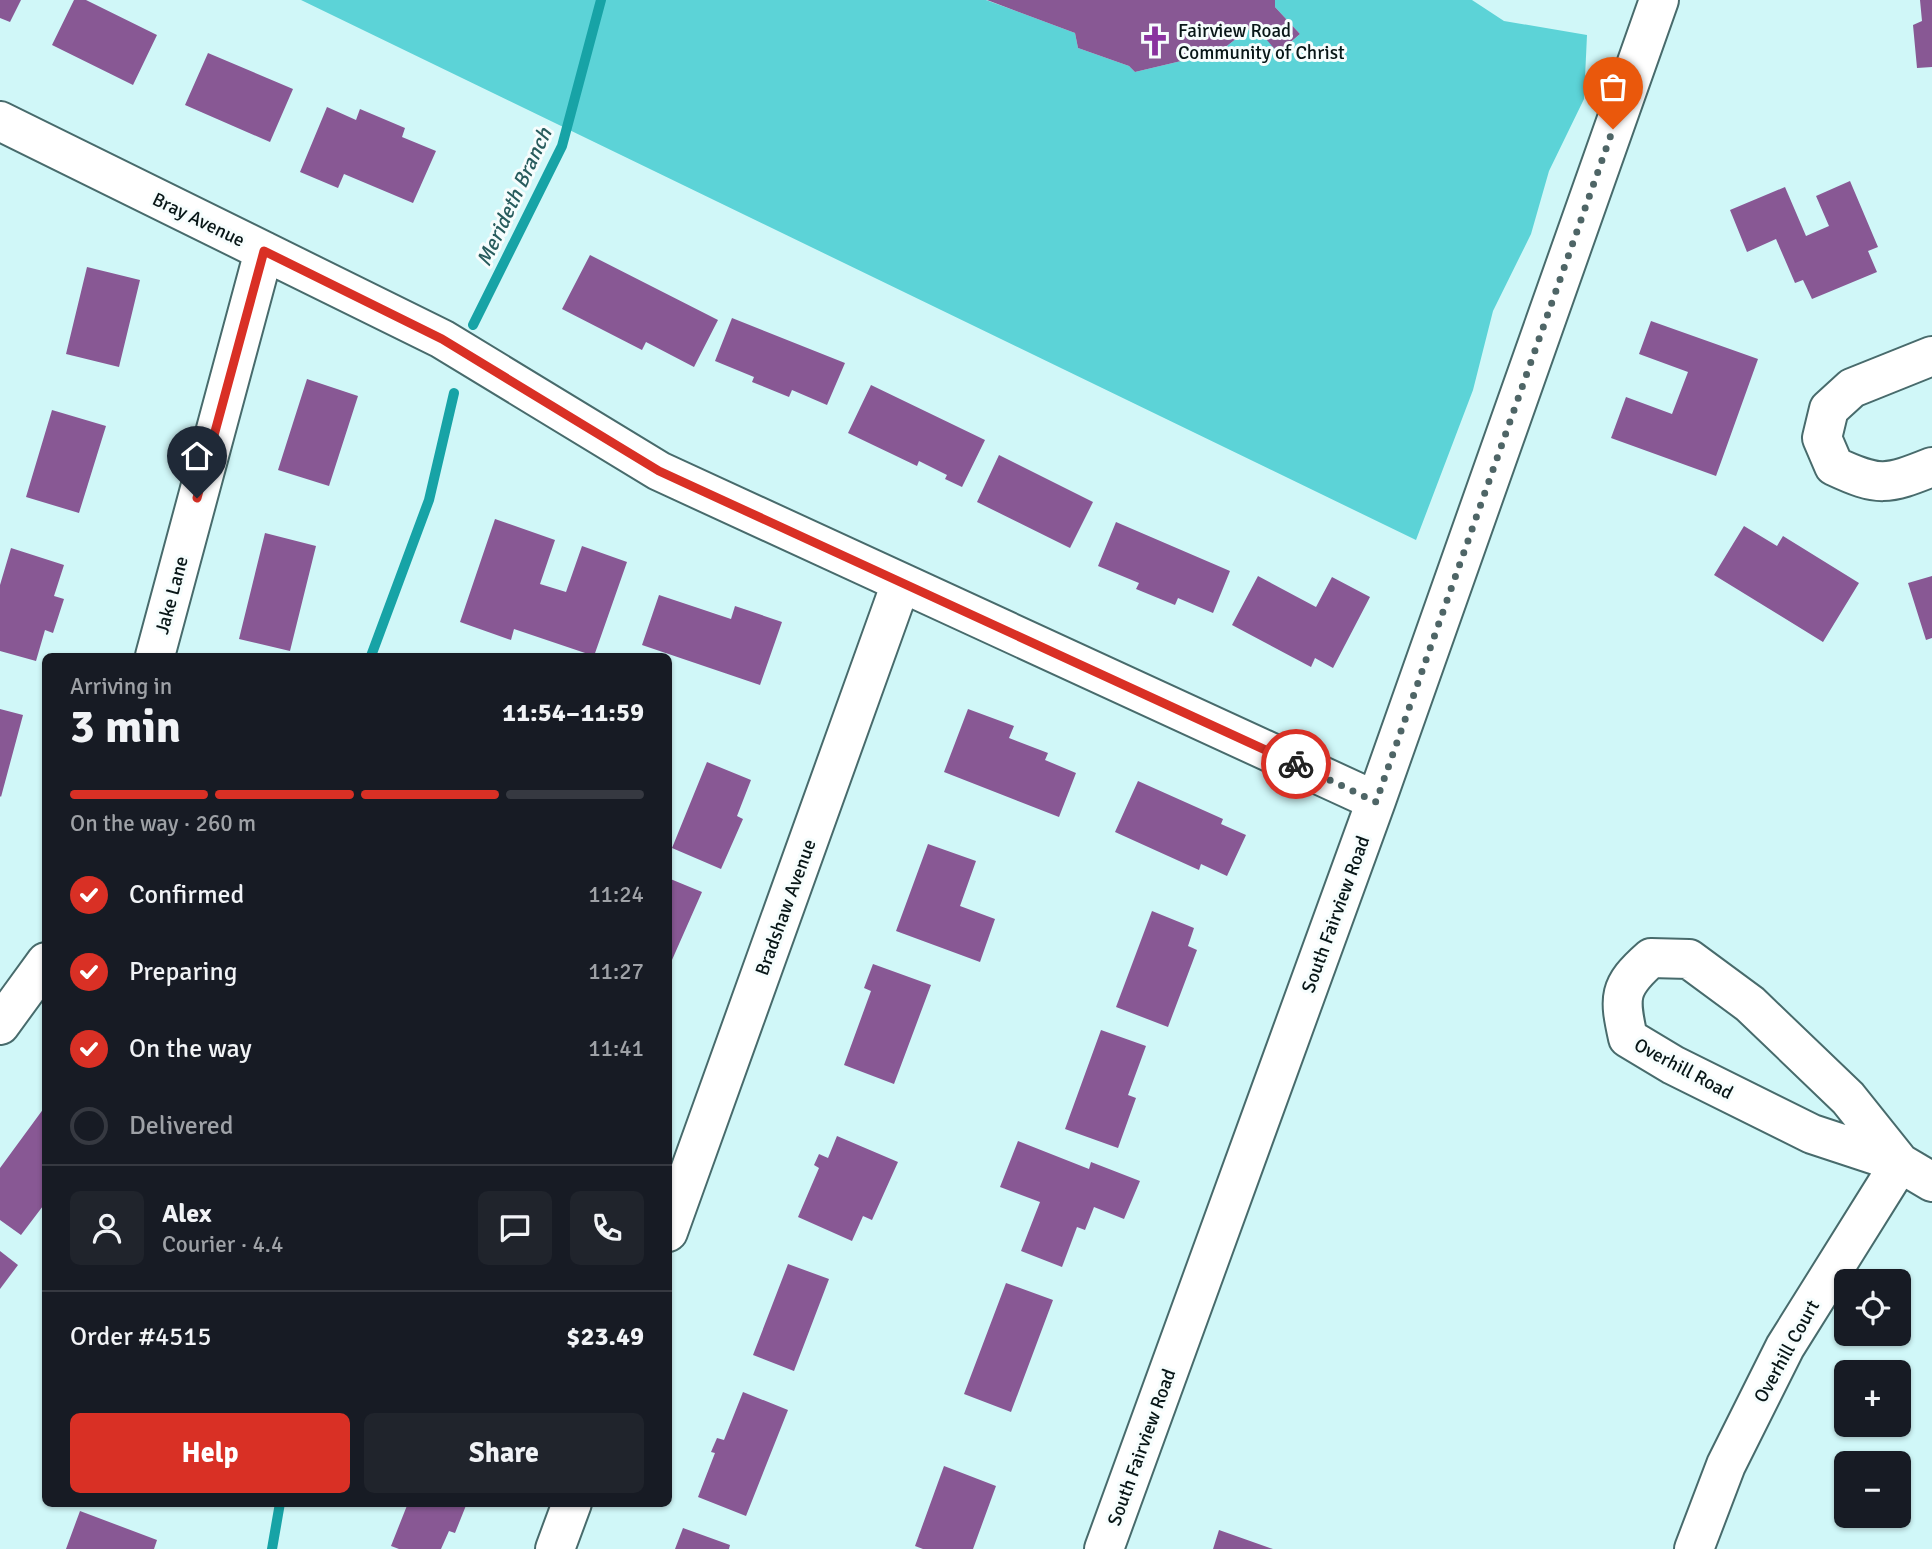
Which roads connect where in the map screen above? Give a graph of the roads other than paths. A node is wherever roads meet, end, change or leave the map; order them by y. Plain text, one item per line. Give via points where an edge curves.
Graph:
1 (1659, 0) edge
2 (0, 121) edge
3 (264, 251) junction
4 (1932, 356) edge
5 (1932, 467) edge
6 (901, 583) junction
7 (156, 653) edge
8 (1376, 802) junction
9 (42, 967) edge
10 (0, 1025) edge
11 (1916, 1173) edge
12 (672, 1221) edge
13 (571, 1507) edge
14 (555, 1549) edge
15 (1104, 1549) edge
16 (1693, 1549) edge

1 - 8 street, South Fairview Road
2 - 3 street, Bray Avenue
3 - 6 street, Bray Avenue via 442,339 659,471
3 - 7 street, Jake Lane
4 - 5 street via 1852,388 1829,409 1822,438 1834,466 1864,480 1893,482
6 - 8 street, Bray Avenue
6 - 12 street, Bradshaw Avenue
8 - 15 street, South Fairview Road
9 - 10 street
11 - 11 street, Overhill Road via 1848,1098 1750,1004 1689,959 1651,958 1629,977 1620,1005 1628,1038 1812,1134
11 - 16 street, Overhill Court via 1785,1347 1726,1465
13 - 14 street

